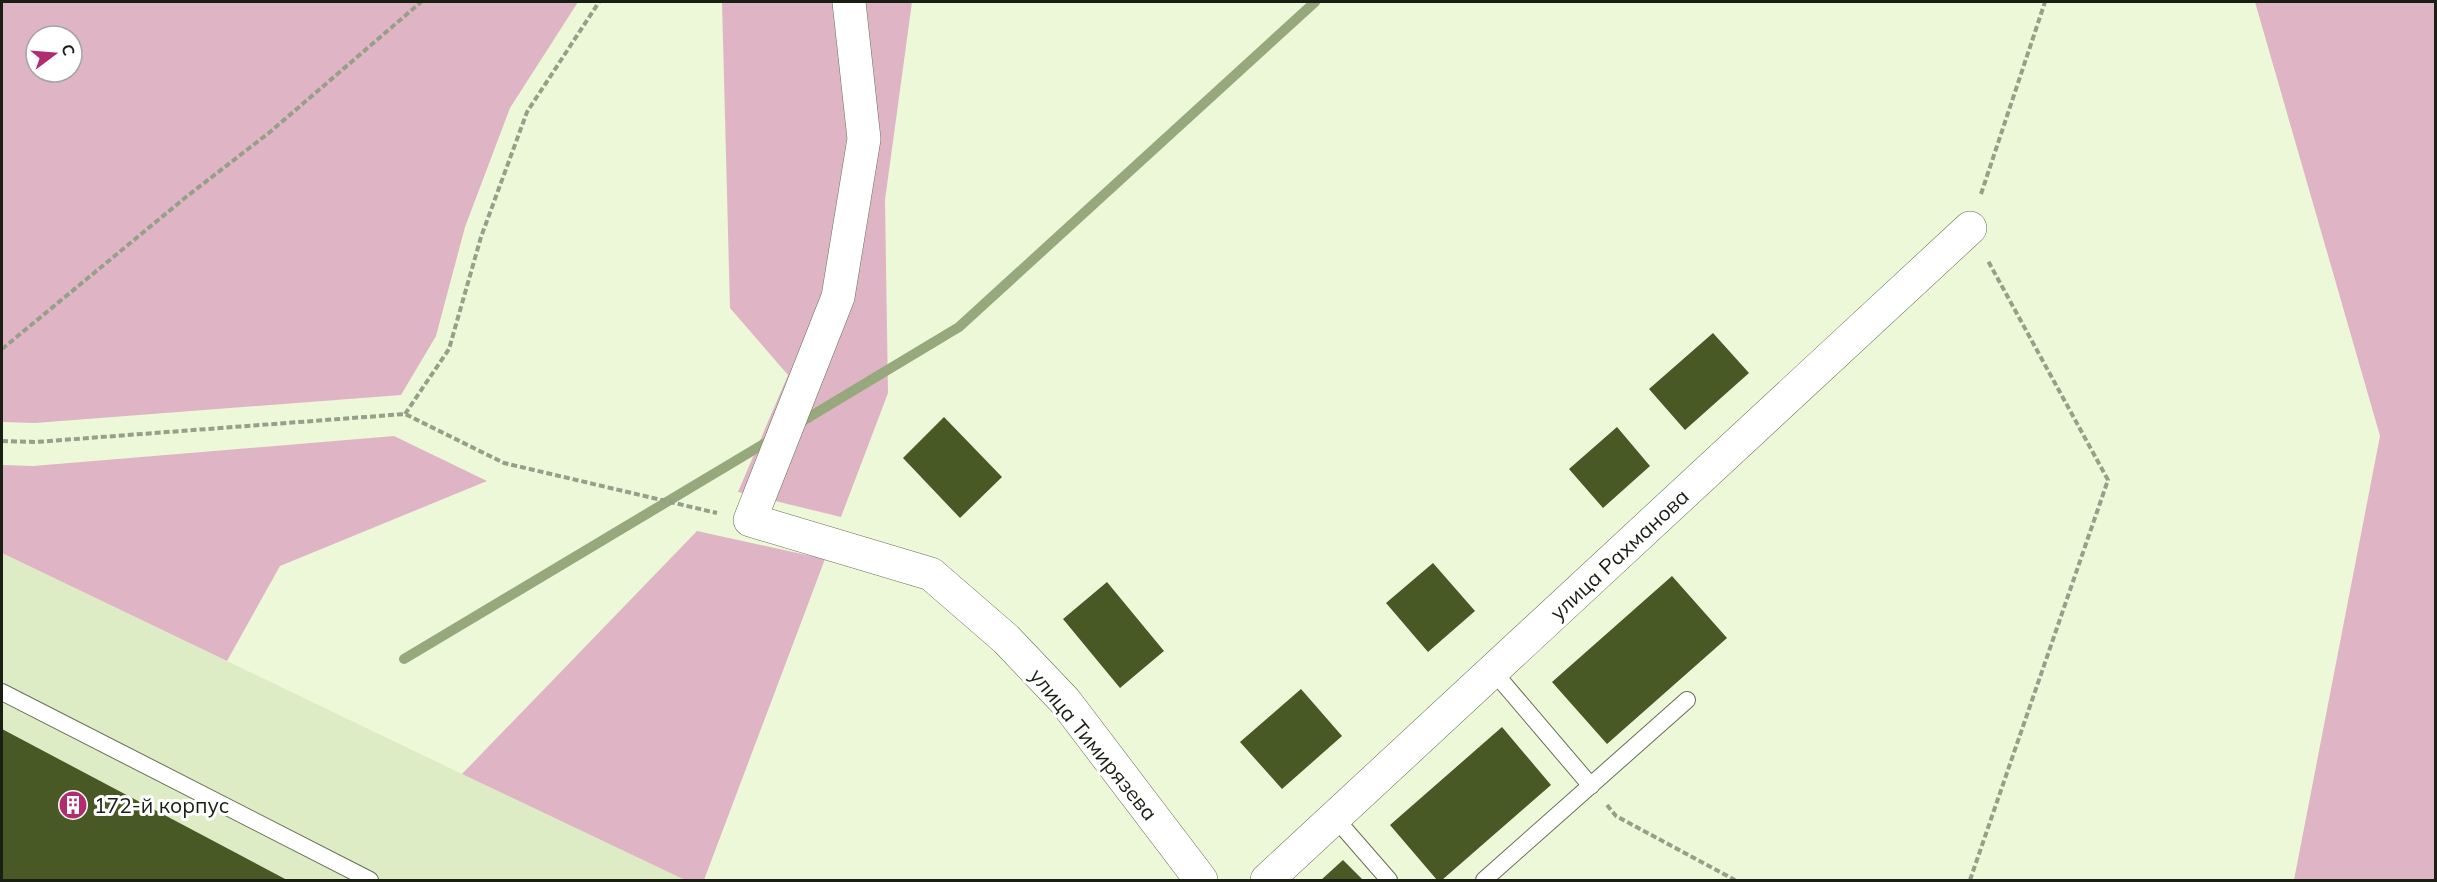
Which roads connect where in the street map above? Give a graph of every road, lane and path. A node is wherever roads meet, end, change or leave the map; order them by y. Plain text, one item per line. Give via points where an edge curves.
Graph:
1 (421, 2) edge
2 (599, 2) edge
3 (849, 2) edge
4 (2045, 2) edge
5 (1970, 228) junction
6 (2, 349) edge
7 (405, 414) junction
8 (2, 441) edge
9 (750, 520) junction
10 (1493, 671) junction
11 (2, 692) edge
12 (1687, 700) dead end
13 (1591, 786) junction
14 (1335, 818) junction
15 (370, 880) edge
16 (1201, 880) edge
17 (1267, 880) edge
18 (1389, 880) edge
19 (1484, 880) edge
20 (1735, 880) edge
21 (1970, 880) edge

1 - 6 path via 270,132
2 - 7 path via 527,112 481,237 449,349
3 - 9 street via 864,139 838,297
4 - 5 path
5 - 10 street, улица Рахманова
5 - 21 path via 2108,480
7 - 8 path via 36,442
7 - 9 path via 504,463
9 - 16 street, улица Тимирязева via 932,574 1006,639 1065,701
10 - 13 lane
10 - 14 street, улица Рахманова
11 - 15 lane
12 - 13 lane
13 - 19 lane
13 - 20 path via 1616,816
14 - 17 street, улица Рахманова
14 - 18 lane

